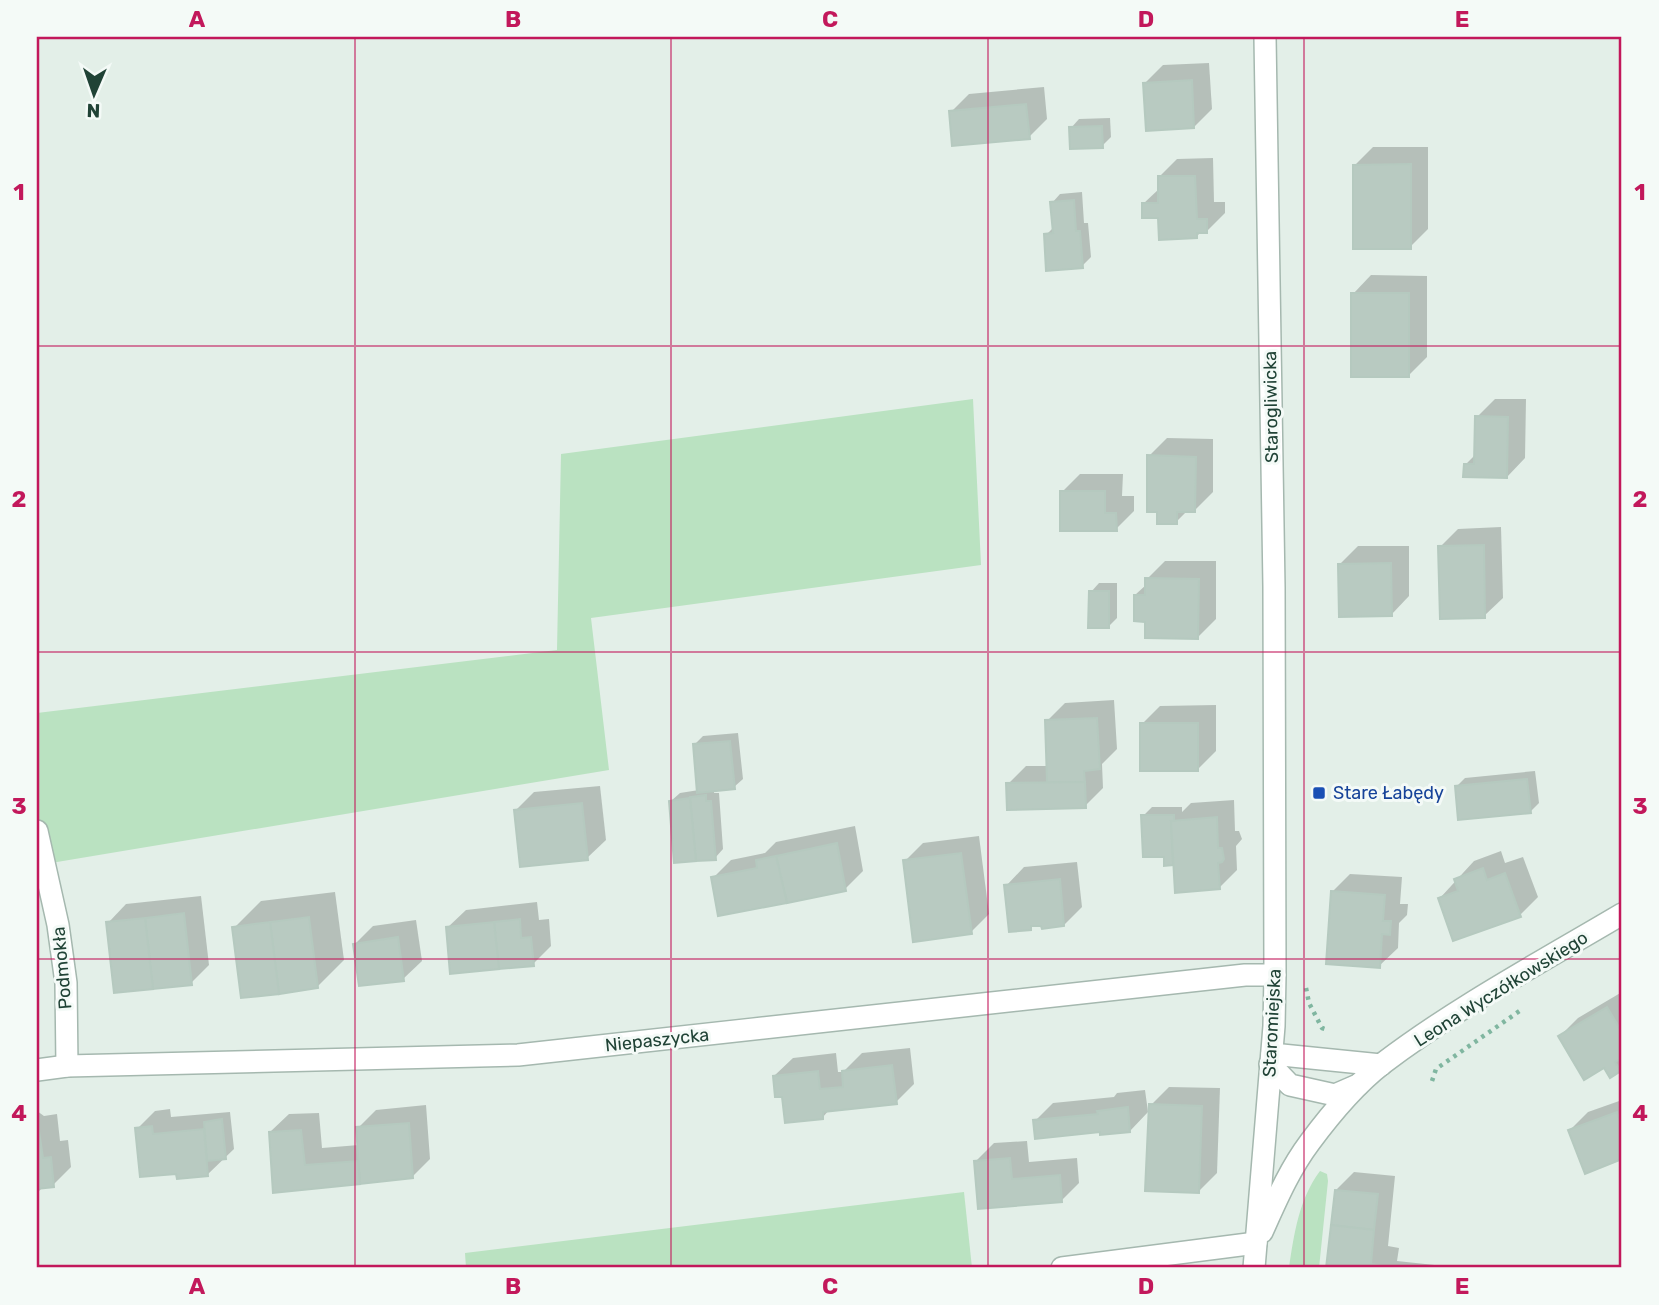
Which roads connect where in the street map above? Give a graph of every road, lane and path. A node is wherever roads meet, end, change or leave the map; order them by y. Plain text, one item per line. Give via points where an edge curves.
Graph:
1 (1265, 37) edge
2 (1275, 777) joint
3 (37, 831) edge
4 (1622, 914) edge
5 (1275, 975) junction
6 (1304, 976) dead end
7 (1525, 1007) dead end
8 (1332, 1032) dead end
9 (1271, 1059) junction
10 (1381, 1065) junction
11 (67, 1066) junction
12 (37, 1070) edge
13 (1432, 1081) dead end
14 (1361, 1084) junction
15 (1256, 1243) junction
16 (1062, 1268) edge
17 (1254, 1268) edge

1 - 2 street, Starogliwicka
2 - 5 street, Staromiejska
3 - 11 street, Podmokła via 66,983
4 - 10 street, Leona Wyczółkowskiego via 1481,997
5 - 9 street, Staromiejska
5 - 11 street, Niepaszycka via 518,1055
6 - 8 path via 1315,1016 1322,1028
7 - 13 path via 1436,1069
9 - 10 street
9 - 14 street via 1290,1085 1335,1095
9 - 15 street, Staromiejska
10 - 14 street, Leona Wyczółkowskiego
11 - 12 street, Niepaszycka
14 - 15 street, Leona Wyczółkowskiego via 1289,1173
15 - 16 street
15 - 17 street, Staromiejska

